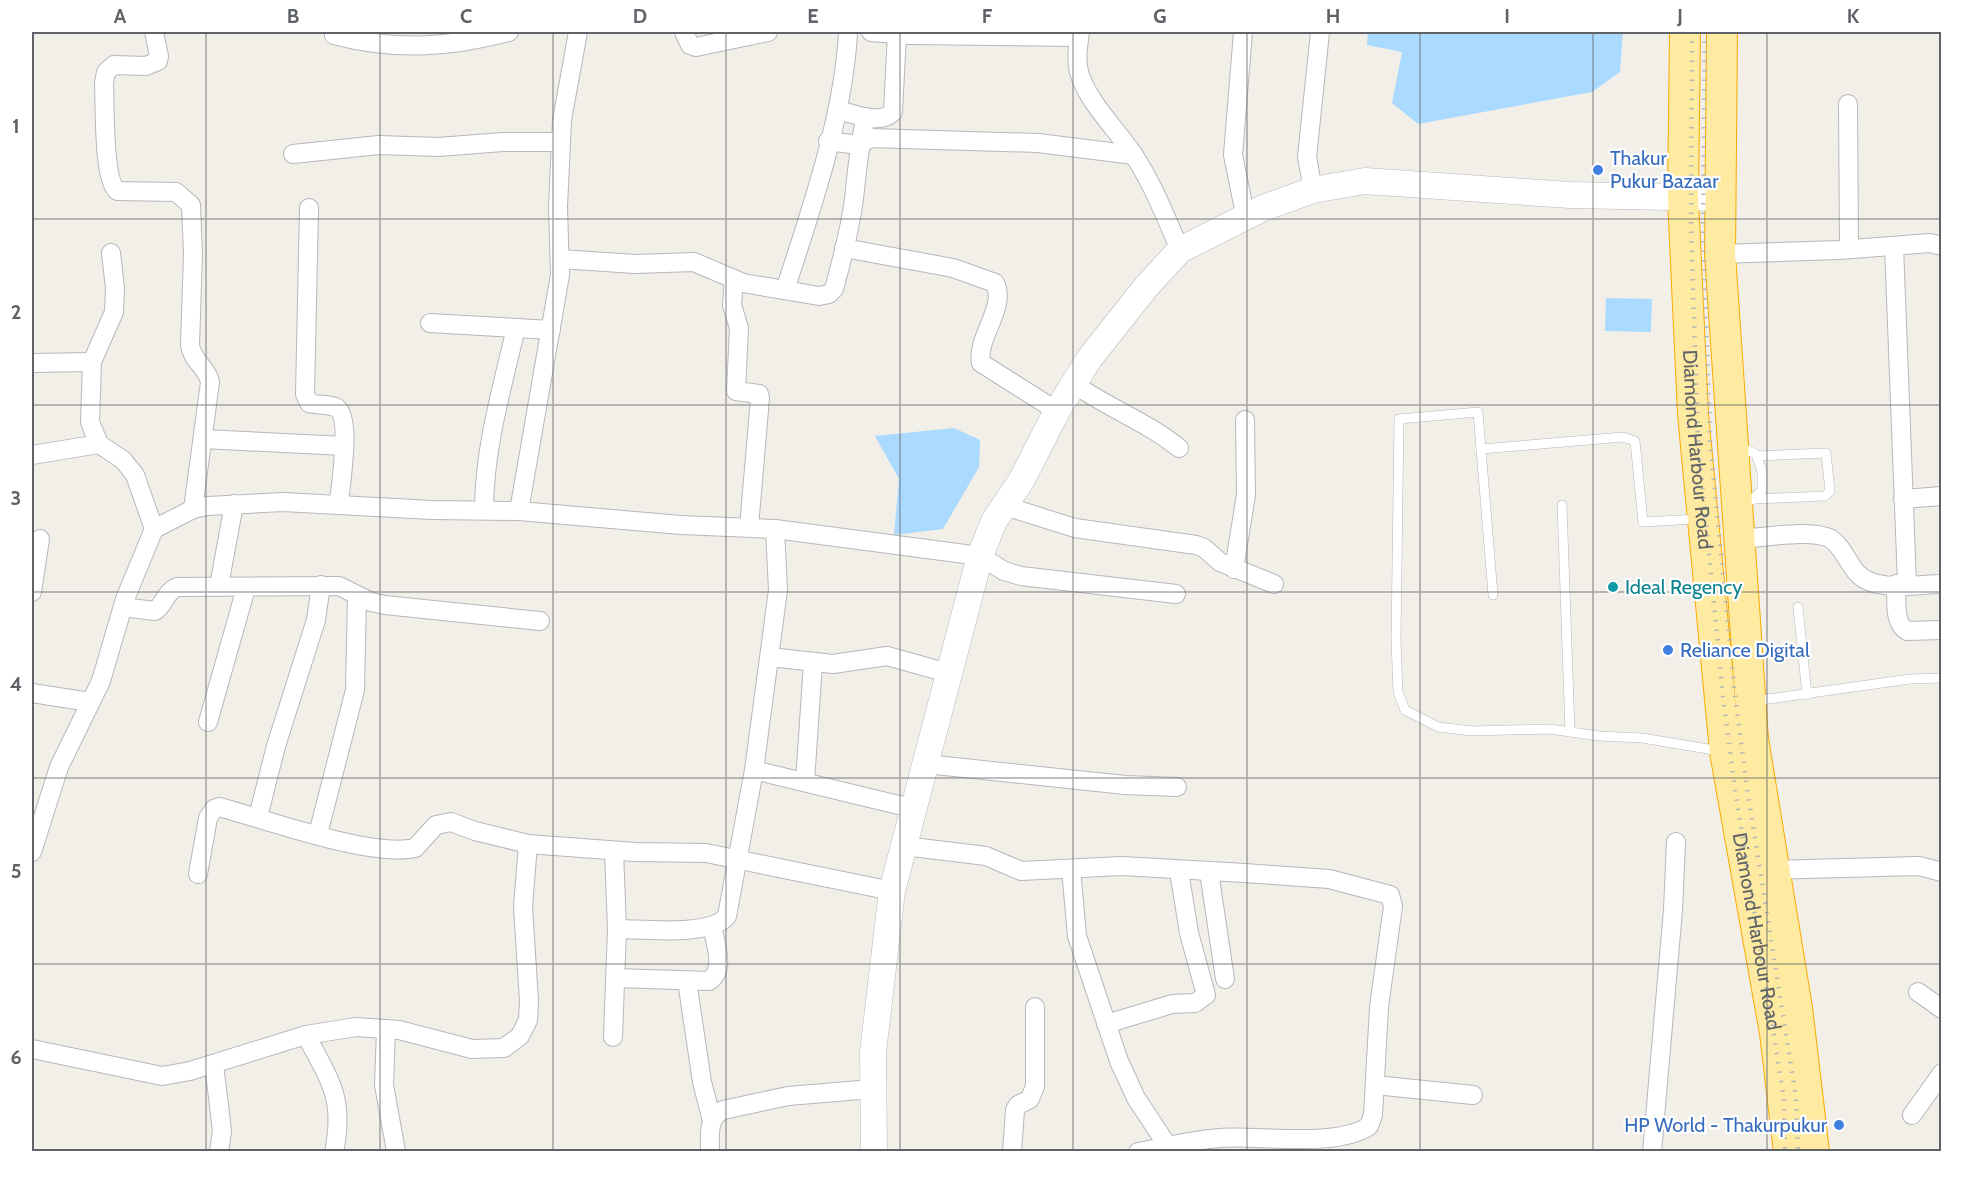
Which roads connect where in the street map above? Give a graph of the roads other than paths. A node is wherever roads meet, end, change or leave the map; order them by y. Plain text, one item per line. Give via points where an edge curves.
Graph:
1 (154, 32) edge
2 (334, 32) edge
3 (509, 32) edge
4 (578, 32) edge
5 (684, 32) edge
6 (757, 32) edge
7 (848, 32) edge
8 (871, 32) edge
9 (1243, 32) edge
10 (1320, 32) edge
11 (1685, 32) edge
12 (1722, 32) edge
13 (897, 34) junction
14 (1079, 34) edge
15 (1848, 104) dead end
16 (837, 110) junction
17 (866, 117) junction
18 (828, 141) junction
19 (561, 142) junction
20 (859, 145) junction
21 (293, 154) dead end
22 (1134, 155) junction
23 (1313, 190) junction
24 (1683, 198) junction
25 (1722, 198) junction
26 (309, 208) dead end
27 (1246, 219) junction
28 (1894, 246) junction
29 (1941, 246) edge
30 (844, 248) junction
31 (1849, 249) junction
32 (1180, 250) junction
33 (111, 253) dead end
34 (1720, 254) junction
35 (560, 259) junction
36 (734, 279) junction
37 (785, 291) junction
38 (430, 323) dead end
39 (516, 328) junction
40 (551, 330) junction
41 (92, 362) junction
42 (32, 363) edge
43 (1074, 384) junction
44 (1057, 411) junction
45 (1245, 420) dead end
46 (203, 439) junction
47 (99, 444) junction
48 (344, 446) junction
49 (1179, 447) dead end
50 (1481, 449) junction
51 (1745, 452) junction
52 (32, 455) edge
53 (1941, 496) edge
54 (1904, 499) junction
55 (1746, 503) junction
56 (234, 504) junction
57 (339, 504) junction
58 (1562, 505) dead end
59 (1005, 506) junction
60 (193, 509) junction
61 (484, 510) junction
62 (519, 511) junction
63 (1703, 519) junction
64 (749, 527) junction
65 (154, 529) junction
66 (775, 529) junction
67 (40, 539) dead end
68 (1740, 539) junction
69 (980, 556) junction
70 (1234, 569) junction
71 (1274, 584) dead end
72 (1901, 584) junction
73 (1941, 584) edge
74 (321, 585) junction
75 (219, 586) junction
76 (246, 588) junction
77 (32, 592) edge
78 (1176, 594) dead end
79 (1493, 595) dead end
80 (357, 596) junction
81 (123, 606) junction
82 (1798, 607) dead end
83 (540, 621) dead end
84 (1941, 630) edge
85 (770, 657) junction
86 (813, 663) junction
87 (948, 673) junction
88 (1941, 678) edge
89 (32, 693) edge
90 (1807, 695) junction
91 (1751, 701) junction
92 (90, 702) junction
93 (208, 722) dead end
94 (1570, 732) junction
95 (1725, 752) junction
96 (926, 764) junction
97 (754, 770) junction
98 (805, 782) junction
99 (1177, 787) dead end
100 (915, 809) junction
101 (258, 817) junction
102 (318, 834) junction
103 (1676, 842) dead end
104 (528, 844) junction
105 (904, 846) junction
106 (615, 851) junction
107 (32, 852) edge
108 (738, 858) junction
109 (1071, 869) junction
110 (1179, 871) junction
111 (1760, 871) junction
112 (1209, 872) junction
113 (1941, 872) edge
114 (198, 874) dead end
115 (892, 891) junction
116 (712, 926) junction
117 (617, 929) junction
118 (615, 978) junction
119 (1225, 979) dead end
120 (687, 981) junction
121 (1918, 992) dead end
122 (1035, 1007) dead end
123 (1941, 1009) edge
124 (1106, 1024) junction
125 (386, 1029) junction
126 (306, 1035) junction
127 (613, 1037) dead end
128 (32, 1049) edge
129 (214, 1064) junction
130 (1941, 1073) edge
131 (1375, 1085) junction
132 (872, 1089) junction
133 (1473, 1095) dead end
134 (1912, 1115) dead end
135 (712, 1121) junction
136 (1317, 1145) edge
137 (1167, 1146) junction
138 (396, 1151) edge
139 (219, 1152) edge
140 (334, 1152) edge
141 (710, 1152) edge
142 (874, 1152) edge
143 (1012, 1152) edge
144 (1138, 1152) edge
145 (1652, 1152) edge
146 (1789, 1152) edge
147 (1814, 1152) edge

1 - 46 street via 158,61 146,66 114,65 106,72 110,181 117,191 176,192 191,205 190,345 194,359 210,382
2 - 3 street via 366,42 428,47
4 - 19 street
5 - 6 street via 690,45 696,47
7 - 16 street
8 - 13 street
9 - 27 street via 1233,155
10 - 23 street via 1307,157
11 - 24 highway, Diamond Harbour Road
12 - 25 highway, Diamond Harbour Road
13 - 14 street
13 - 17 street via 893,112 885,118
14 - 22 street via 1080,77
15 - 31 street
16 - 17 street
16 - 18 street
17 - 20 street
18 - 20 street
18 - 37 street
19 - 21 street via 379,145
19 - 35 street
20 - 22 street via 871,138 1027,142
20 - 30 street
22 - 32 street
23 - 24 main road via 1365,181 1570,195
23 - 27 main road via 1263,208
24 - 25 main road
24 - 63 highway, Diamond Harbour Road via 1693,414
25 - 34 highway, Diamond Harbour Road
26 - 48 street via 305,394 309,403 339,410 344,421
27 - 32 main road
28 - 29 street
28 - 31 street
28 - 54 street
30 - 37 street via 834,289 829,294
30 - 44 street via 953,268 995,283 998,295 981,363
31 - 34 street
32 - 43 main road via 1089,359
33 - 41 street via 114,312
34 - 51 highway, Diamond Harbour Road
35 - 36 street via 635,264 694,262
35 - 40 street
36 - 37 street
36 - 64 street via 732,305 739,328 736,391 759,394 760,398
38 - 39 street
39 - 40 street
39 - 61 street via 489,448
40 - 62 street
41 - 42 street
41 - 47 street via 90,423
43 - 44 main road
43 - 49 street
44 - 59 main road
45 - 70 street via 1246,495
46 - 48 street
46 - 60 street
47 - 52 street
47 - 65 street via 123,460 135,475
48 - 57 street
50 - 63 lane via 1623,437 1635,441 1643,522
50 - 79 lane
50 - 94 lane via 1478,412 1399,419 1398,692 1405,710 1438,727
51 - 55 highway, Diamond Harbour Road
51 - 55 lane via 1826,453 1830,491 1825,496
53 - 54 street
54 - 72 street
55 - 68 highway, Diamond Harbour Road
56 - 57 street
56 - 60 street
56 - 75 street
57 - 61 street
58 - 94 lane
59 - 69 main road via 994,521
59 - 70 street via 1075,528 1196,545
60 - 65 street
61 - 62 street
62 - 64 street
63 - 95 highway, Diamond Harbour Road
64 - 66 street
65 - 81 street
66 - 69 street
66 - 85 street via 778,590
67 - 77 street
68 - 72 street via 1816,534 1832,540 1866,580
68 - 91 highway, Diamond Harbour Road
69 - 78 street via 1021,576
69 - 87 main road
70 - 71 street
72 - 73 street
72 - 84 street via 1897,617 1903,628
74 - 76 street
74 - 80 street via 348,588
74 - 101 street via 316,620
75 - 76 street
75 - 81 street via 172,590 155,611
76 - 93 street
80 - 83 street via 385,604
80 - 102 street via 355,690
81 - 92 street via 110,656
82 - 90 lane
85 - 86 street
85 - 97 street
86 - 87 street via 887,656
86 - 98 street
87 - 96 main road
88 - 90 lane
89 - 92 street
90 - 91 lane
91 - 111 highway, Diamond Harbour Road
92 - 107 street via 58,767
94 - 95 lane via 1642,738
95 - 111 highway, Diamond Harbour Road
96 - 99 street
96 - 100 main road
97 - 98 street
97 - 108 street
98 - 100 street
100 - 105 main road
101 - 102 street
101 - 114 street via 214,808 208,818
102 - 104 street via 355,844 408,850 421,843 436,825 452,822
103 - 145 street
104 - 106 street
104 - 125 street via 523,906 529,1001 528,1020 520,1036 504,1048 490,1050
105 - 109 street via 986,856 1021,872
105 - 115 main road
106 - 108 street via 706,853
106 - 117 street
108 - 115 street
108 - 116 street via 727,916
109 - 110 street via 1122,866
109 - 124 street via 1077,936
110 - 112 street
110 - 124 street via 1185,915 1206,995 1195,1002 1172,1004
111 - 113 street via 1919,866
111 - 146 highway, Diamond Harbour Road
111 - 147 highway, Diamond Harbour Road via 1797,1008
112 - 119 street
112 - 131 street via 1329,879 1390,895 1393,906 1379,1007
115 - 132 main road
116 - 117 street
116 - 120 street via 718,970 715,977 709,981
117 - 118 street
118 - 120 street
118 - 127 street
120 - 135 street
121 - 123 street
122 - 143 street via 1035,1086 1030,1099 1015,1110
124 - 137 street via 1128,1082
125 - 126 street via 356,1027
125 - 138 street via 384,1086
126 - 129 street
126 - 140 street via 337,1098 340,1124
128 - 129 street via 162,1076
129 - 139 street via 222,1131
130 - 134 street
131 - 133 street
131 - 136 street via 1370,1126
132 - 135 street via 758,1102 723,1110
132 - 142 main road
135 - 141 street
136 - 137 street via 1237,1137
137 - 144 street

